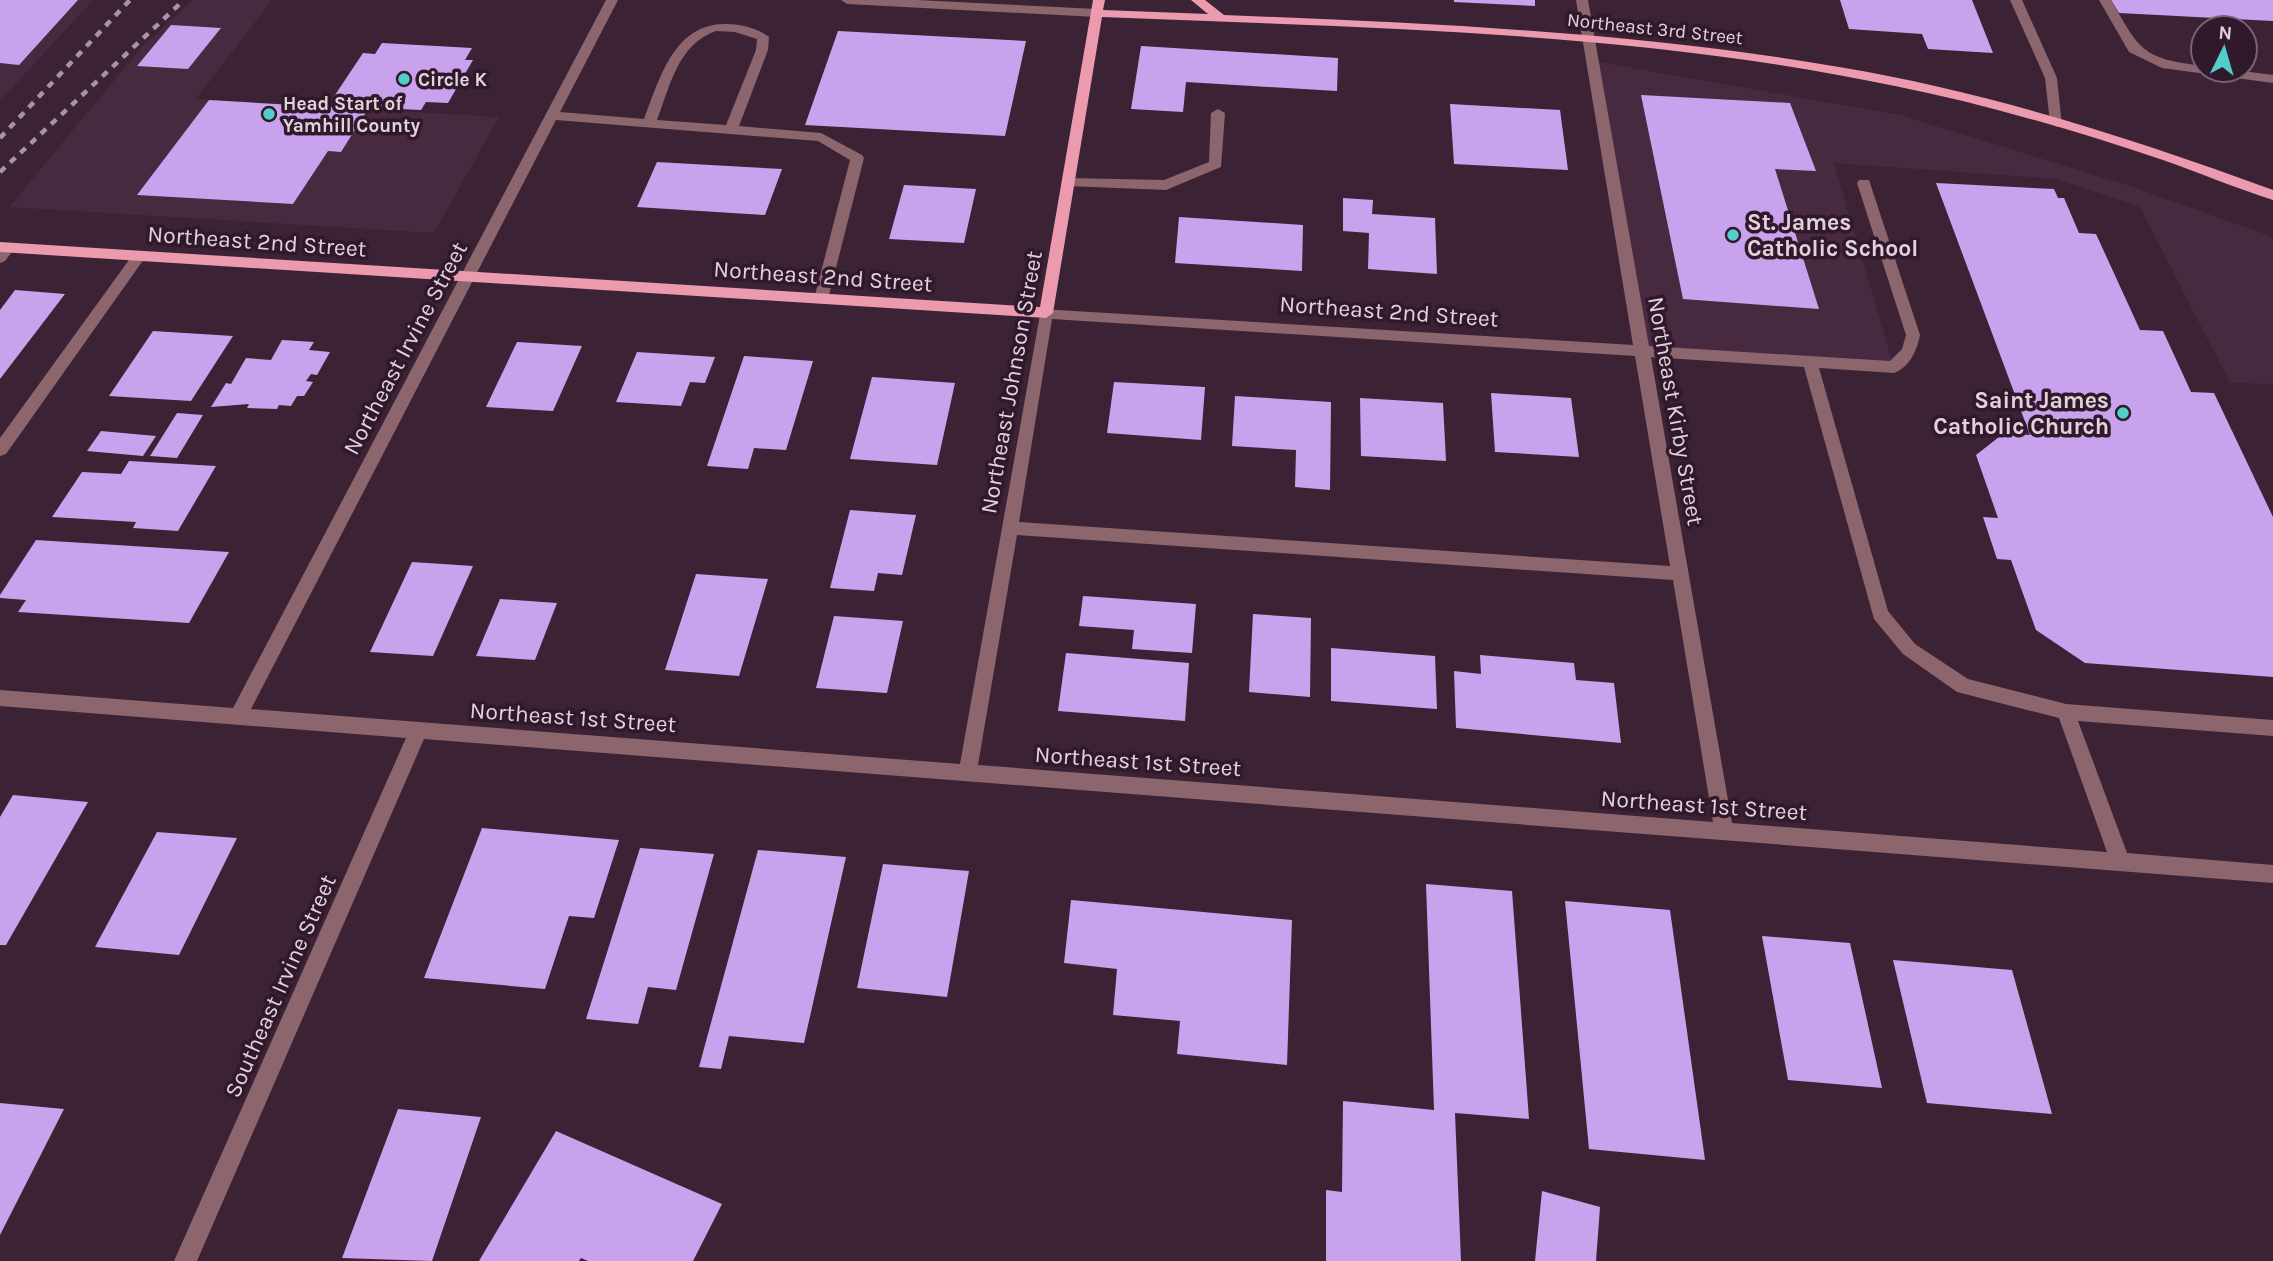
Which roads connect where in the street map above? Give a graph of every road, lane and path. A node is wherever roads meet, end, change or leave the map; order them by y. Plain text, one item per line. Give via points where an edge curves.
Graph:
1 (612, 0) edge
2 (847, 0) edge
3 (1197, 0) edge
4 (1582, 0) edge
5 (2016, 0) edge
6 (2105, 0) edge
7 (1098, 7) edge
8 (1222, 19) junction
9 (1589, 39) junction
10 (2273, 79) edge
11 (1218, 113) dead end
12 (552, 116) junction
13 (649, 123) junction
14 (2057, 123) junction
15 (731, 130) junction
16 (1068, 182) junction
17 (1864, 183) dead end
18 (2273, 195) edge
19 (3, 251) edge
20 (139, 256) junction
21 (468, 277) junction
22 (821, 299) junction
23 (1046, 313) junction
24 (1643, 350) junction
25 (1810, 362) junction
26 (0, 450) edge
27 (1010, 528) junction
28 (1681, 575) junction
29 (0, 698) edge
30 (2066, 712) junction
31 (238, 716) junction
32 (2273, 728) edge
33 (419, 730) junction
34 (968, 772) junction
35 (1724, 831) junction
36 (2120, 862) junction
37 (2273, 874) edge
38 (185, 1261) edge

1 - 12 street, Northeast Irvine Street
2 - 7 street, Northeast 3rd Street
3 - 8 main road
4 - 9 street, Northeast Kirby Street
5 - 14 street via 2051,78
6 - 10 street via 2133,49 2166,65
7 - 8 main road, Northeast 3rd Street
7 - 16 main road, Northeast Johnson Street
8 - 9 main road, Northeast 3rd Street
9 - 14 main road, Northeast 3rd Street via 1841,71
9 - 24 street, Northeast Kirby Street
11 - 16 street via 1216,164 1191,176 1166,185
12 - 13 street
12 - 21 street, Northeast Irvine Street
13 - 15 street
13 - 15 street via 691,34 702,29 747,30 763,37 762,50
14 - 18 main road, Northeast 3rd Street
15 - 22 street via 821,137 857,158
16 - 23 main road, Northeast Johnson Street
17 - 25 street, Northeast 2nd Street via 1913,335 1909,351 1894,367
19 - 20 main road, Northeast 2nd Street
20 - 21 main road, Northeast 2nd Street
20 - 26 street
21 - 22 main road, Northeast 2nd Street
21 - 31 street, Northeast Irvine Street
22 - 23 main road, Northeast 2nd Street
23 - 24 street, Northeast 2nd Street
23 - 27 street, Northeast Johnson Street
24 - 25 street, Northeast 2nd Street
24 - 28 street, Northeast Kirby Street
25 - 30 street via 1880,614 1909,649 1963,686
27 - 28 street
27 - 34 street, Northeast Johnson Street
28 - 35 street, Northeast Kirby Street
29 - 31 street, Northeast 1st Street
30 - 32 street
30 - 36 street
31 - 33 street, Northeast 1st Street
33 - 34 street, Northeast 1st Street
33 - 38 street, Southeast Irvine Street
34 - 35 street, Northeast 1st Street
35 - 36 street, Northeast 1st Street
36 - 37 street, Northeast 1st Street

